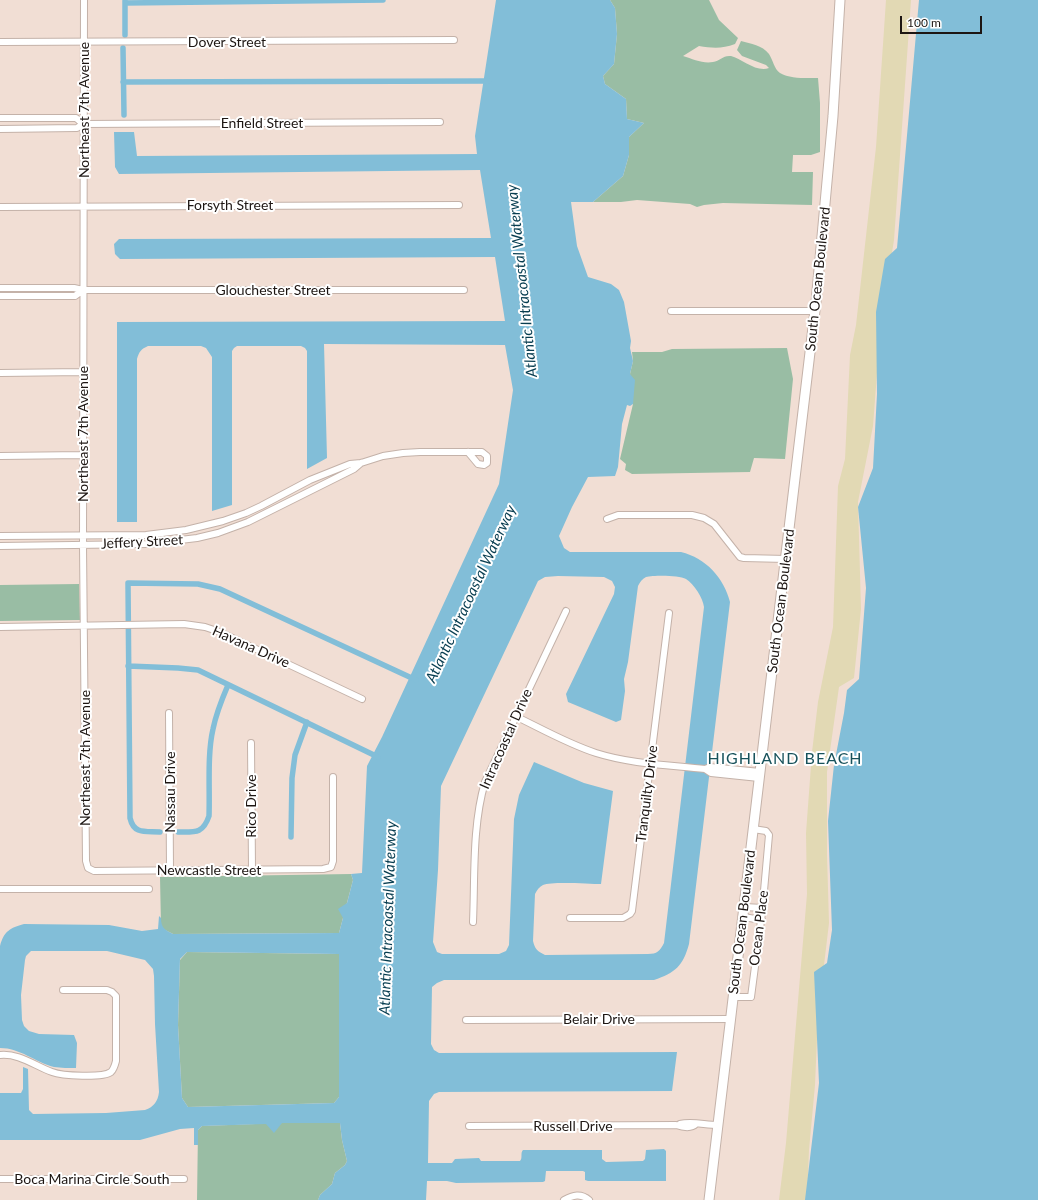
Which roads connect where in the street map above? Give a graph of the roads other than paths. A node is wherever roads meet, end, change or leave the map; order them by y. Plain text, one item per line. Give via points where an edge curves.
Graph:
1 (84, 0) edge
2 (840, 0) edge
3 (454, 40) dead end
4 (0, 42) edge
5 (84, 42) junction
6 (0, 118) edge
7 (440, 122) dead end
8 (84, 124) junction
9 (0, 129) edge
10 (459, 205) dead end
11 (83, 206) junction
12 (0, 207) edge
13 (0, 288) edge
14 (83, 290) junction
15 (464, 290) dead end
16 (0, 296) edge
17 (671, 311) dead end
18 (815, 311) junction
19 (83, 372) junction
20 (0, 373) edge
21 (468, 452) dead end
22 (83, 455) junction
23 (0, 456) edge
24 (361, 463) junction
25 (607, 519) dead end
26 (174, 532) junction
27 (83, 535) junction
28 (0, 536) edge
29 (175, 542) junction
30 (83, 545) junction
31 (0, 546) edge
32 (786, 559) junction
33 (566, 611) dead end
34 (668, 613) dead end
35 (84, 625) junction
36 (0, 627) edge
37 (362, 699) dead end
38 (169, 713) dead end
39 (516, 716) junction
40 (251, 743) dead end
41 (650, 763) junction
42 (760, 775) junction
43 (333, 777) dead end
44 (753, 829) junction
45 (88, 868) joint
46 (170, 870) junction
47 (252, 870) junction
48 (0, 889) edge
49 (149, 889) dead end
50 (744, 907) junction
51 (763, 908) junction
52 (743, 917) junction
53 (570, 918) dead end
54 (762, 920) junction
55 (473, 922) dead end
56 (63, 990) dead end
57 (733, 997) junction
58 (730, 1019) junction
59 (466, 1020) dead end
60 (0, 1055) edge
61 (718, 1125) junction
62 (469, 1126) dead end
63 (0, 1179) edge
64 (184, 1179) dead end
65 (564, 1200) edge
66 (589, 1200) edge
67 (709, 1200) edge

1 - 5 street, Northeast 7th Avenue
2 - 18 main road, South Ocean Boulevard via 829,169
3 - 5 street, Dover Street
4 - 5 street, Dover Street
5 - 8 street, Northeast 7th Avenue
6 - 8 street, Enfield Street via 76,118
7 - 8 street, Enfield Street
8 - 9 street, Enfield Street via 77,128
8 - 11 street, Northeast 7th Avenue
10 - 11 street, Forsyth Street
11 - 12 street, Forsyth Street
11 - 14 street, Northeast 7th Avenue
13 - 14 street, Glouchester Street
14 - 15 street, Glouchester Street
14 - 16 street, Glouchester Street via 75,296
14 - 19 street, Northeast 7th Avenue
17 - 18 street
18 - 32 main road, South Ocean Boulevard
19 - 20 street
19 - 22 street, Northeast 7th Avenue
21 - 24 street, Jeffery Street via 402,453
22 - 23 street
22 - 27 street, Northeast 7th Avenue
24 - 26 street, Jeffery Street via 350,464 319,476 234,517
24 - 29 street, Jeffery Street via 354,469 248,522 218,533
25 - 32 street via 618,515 696,516 714,524 740,556 747,559
26 - 27 street, Jeffery Street
26 - 29 street
27 - 28 street, Jeffery Street
27 - 30 street, Northeast 7th Avenue
29 - 30 street, Jeffery Street
30 - 31 street, Jeffery Street
30 - 35 street, Northeast 7th Avenue
32 - 42 main road, South Ocean Boulevard
33 - 39 street, Intracoastal Drive
34 - 41 street, Tranquilty Drive
35 - 36 street, Havana Drive
35 - 37 street, Havana Drive via 194,625 215,630
35 - 45 street, Northeast 7th Avenue
38 - 46 street, Nassau Drive
39 - 41 street via 580,747
39 - 55 street, Intracoastal Drive via 489,773 480,802 477,817
40 - 47 street, Rico Drive
41 - 42 street
41 - 53 street, Tranquilty Drive via 632,911 623,918
42 - 44 main road, South Ocean Boulevard
43 - 47 street, Newcastle Street via 331,867
44 - 50 main road, South Ocean Boulevard
44 - 51 street, Ocean Place via 766,831 769,835
45 - 46 street, Newcastle Street via 94,871
46 - 47 street, Newcastle Street
48 - 49 street
50 - 51 street
50 - 52 main road, South Ocean Boulevard
51 - 54 street, Ocean Place
52 - 54 street
52 - 57 main road, South Ocean Boulevard
54 - 57 street, Ocean Place via 751,997
56 - 60 street via 107,990 116,996 114,1068 103,1075 58,1074 15,1056
57 - 58 main road, South Ocean Boulevard
58 - 59 street, Belair Drive
58 - 61 main road, South Ocean Boulevard
61 - 62 street, Russell Drive
61 - 67 main road, South Ocean Boulevard
63 - 64 street, Boca Marina Circle South
65 - 66 street via 577,1195

